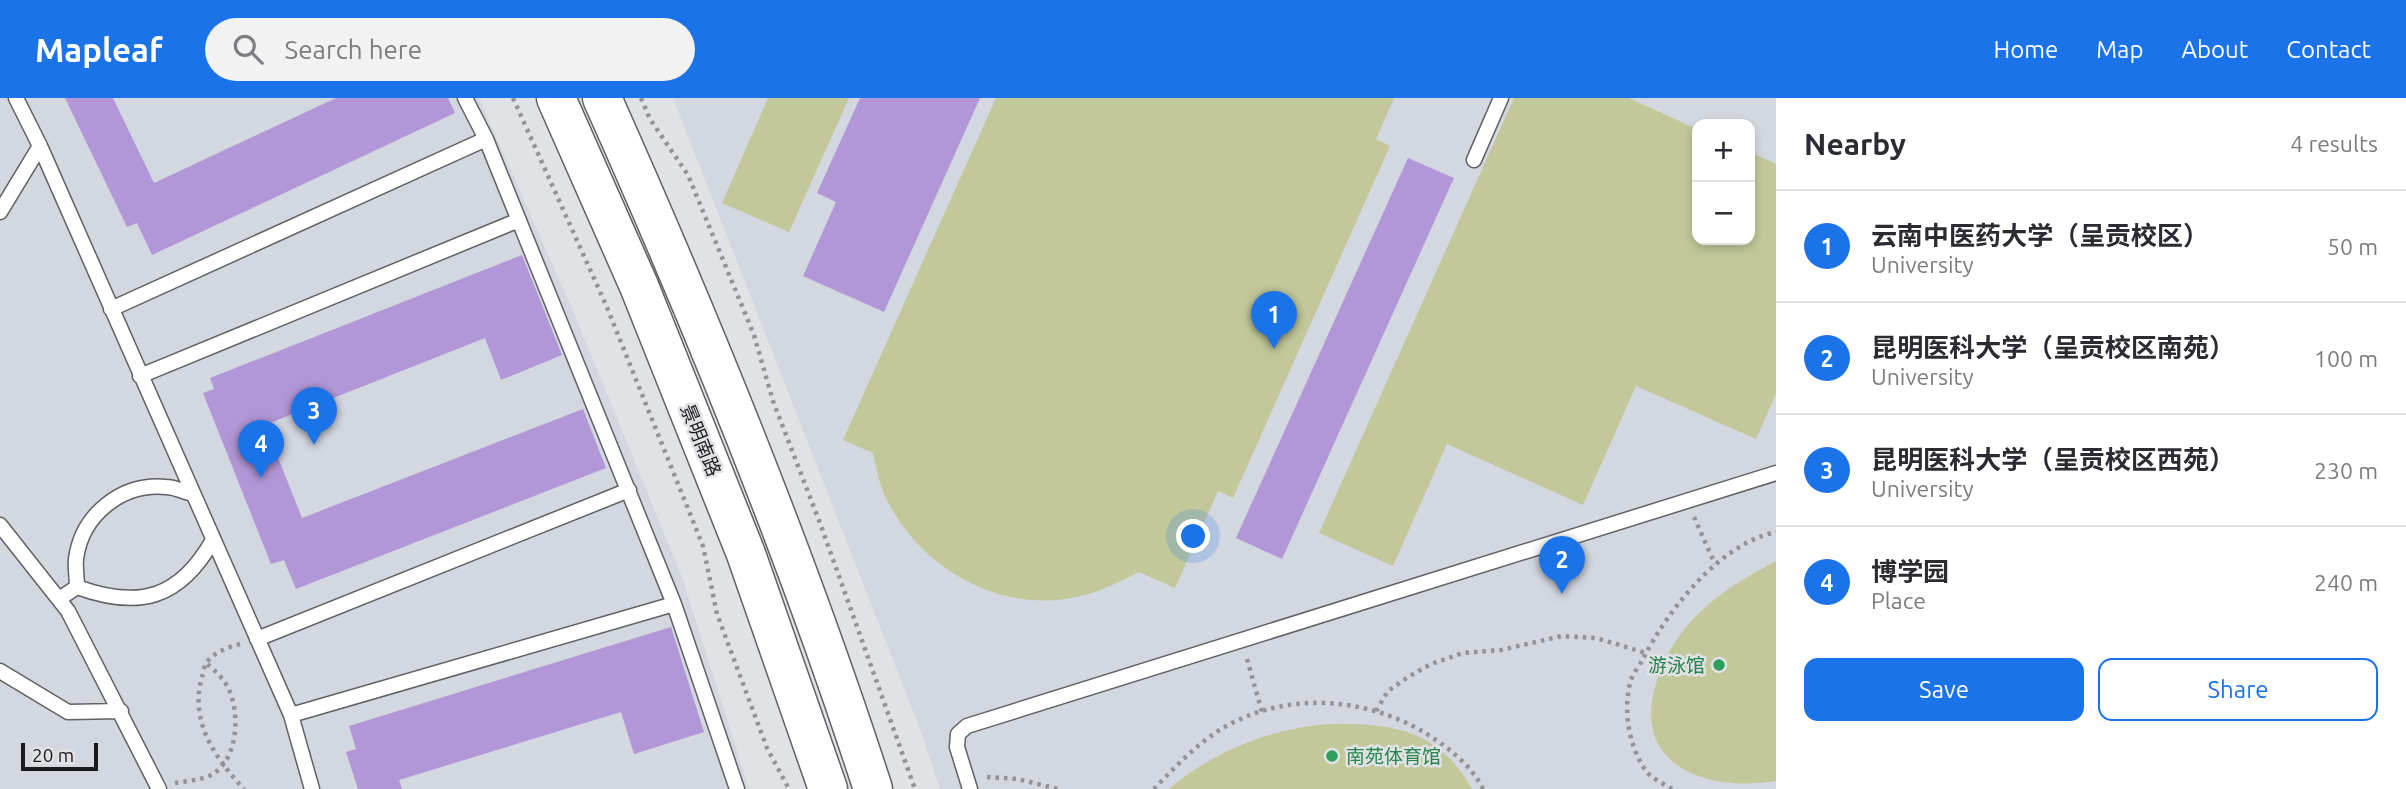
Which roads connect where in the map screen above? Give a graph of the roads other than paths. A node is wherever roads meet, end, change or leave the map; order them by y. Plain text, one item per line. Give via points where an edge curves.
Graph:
1 (16, 98) edge
2 (465, 98) edge
3 (556, 98) edge
4 (602, 98) edge
5 (1501, 98) edge
6 (486, 139) junction
7 (40, 146) junction
8 (1474, 160) dead end
9 (0, 212) edge
10 (519, 220) junction
11 (111, 309) junction
12 (140, 376) junction
13 (1776, 473) edge
14 (629, 490) junction
15 (193, 494) junction
16 (0, 525) edge
17 (213, 540) junction
18 (78, 587) junction
19 (59, 599) junction
20 (674, 604) junction
21 (257, 639) junction
22 (0, 671) edge
23 (121, 711) junction
24 (290, 715) junction
25 (969, 786) edge
26 (159, 788) edge
27 (312, 789) edge
28 (737, 789) edge
29 (828, 789) edge
30 (873, 789) edge

1 - 7 lane
2 - 6 lane
3 - 29 street, 景明南路 via 639,286 746,554
4 - 30 street via 679,270 780,526
5 - 8 lane
6 - 10 lane
6 - 11 lane
7 - 9 lane
7 - 11 lane
10 - 12 lane
10 - 14 lane
11 - 12 lane
12 - 15 lane
13 - 25 lane via 967,726 958,734 957,747
14 - 20 lane
14 - 21 lane
15 - 17 lane
15 - 18 lane via 167,487 141,488 117,496 96,513 82,535 75,560
16 - 19 lane
17 - 18 lane via 200,563 180,582 157,593 130,599
17 - 21 lane
18 - 19 lane
19 - 23 lane
20 - 24 lane
20 - 28 lane
21 - 24 lane
22 - 23 lane via 68,712
23 - 26 lane
24 - 27 lane

